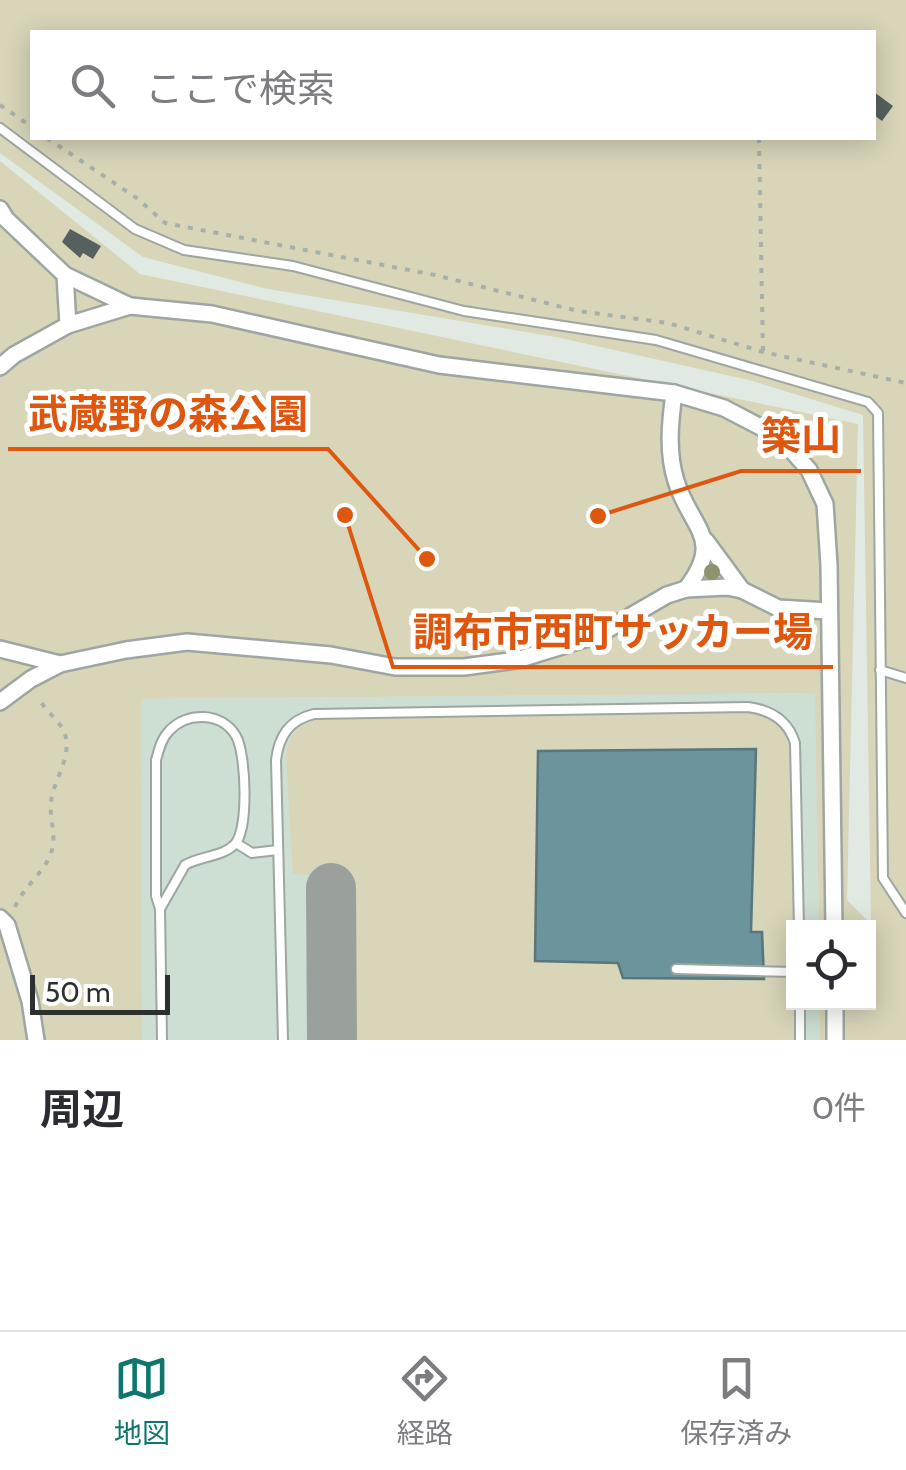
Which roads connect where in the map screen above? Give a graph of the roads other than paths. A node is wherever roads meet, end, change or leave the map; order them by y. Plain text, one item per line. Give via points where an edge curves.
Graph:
1 (0, 128) edge
2 (0, 209) edge
3 (65, 276) junction
4 (130, 306) junction
5 (68, 325) junction
6 (0, 368) edge
7 (674, 394) junction
8 (706, 541) junction
9 (686, 588) junction
10 (742, 590) junction
11 (829, 611) junction
12 (0, 649) edge
13 (60, 664) junction
14 (880, 670) junction
15 (906, 678) edge
16 (1, 694) edge
17 (236, 843) junction
18 (278, 850) junction
19 (160, 909) junction
20 (906, 913) edge
21 (799, 920) edge
22 (834, 920) edge
23 (4, 922) edge
24 (676, 969) dead end
25 (786, 972) edge
26 (800, 1010) edge
27 (835, 1010) edge
28 (36, 1040) edge
29 (162, 1040) edge
30 (282, 1040) edge
31 (800, 1040) edge
32 (835, 1040) edge

1 - 14 lane via 135,228 184,250 293,266 464,311 656,340 868,402 878,412
2 - 3 street
3 - 4 street
3 - 5 street
4 - 5 street
4 - 7 street via 212,314 438,365
5 - 6 street
7 - 8 street via 670,446 676,480
7 - 11 street via 758,425 809,470 828,522
8 - 9 street via 700,568
8 - 10 street
9 - 10 street
9 - 13 street via 598,636 486,664 395,666 187,642
10 - 11 street via 778,608
11 - 22 street
12 - 13 street
13 - 16 street
14 - 15 lane
14 - 20 lane via 883,878
17 - 18 lane via 252,854
17 - 19 lane via 184,865
17 - 19 lane via 244,816 240,744 223,723 192,717 167,733 156,760
18 - 21 lane via 277,750 284,731 304,717 761,708 784,722 794,743
18 - 30 lane
19 - 29 lane
23 - 28 street
24 - 25 lane
26 - 31 lane
27 - 32 street

